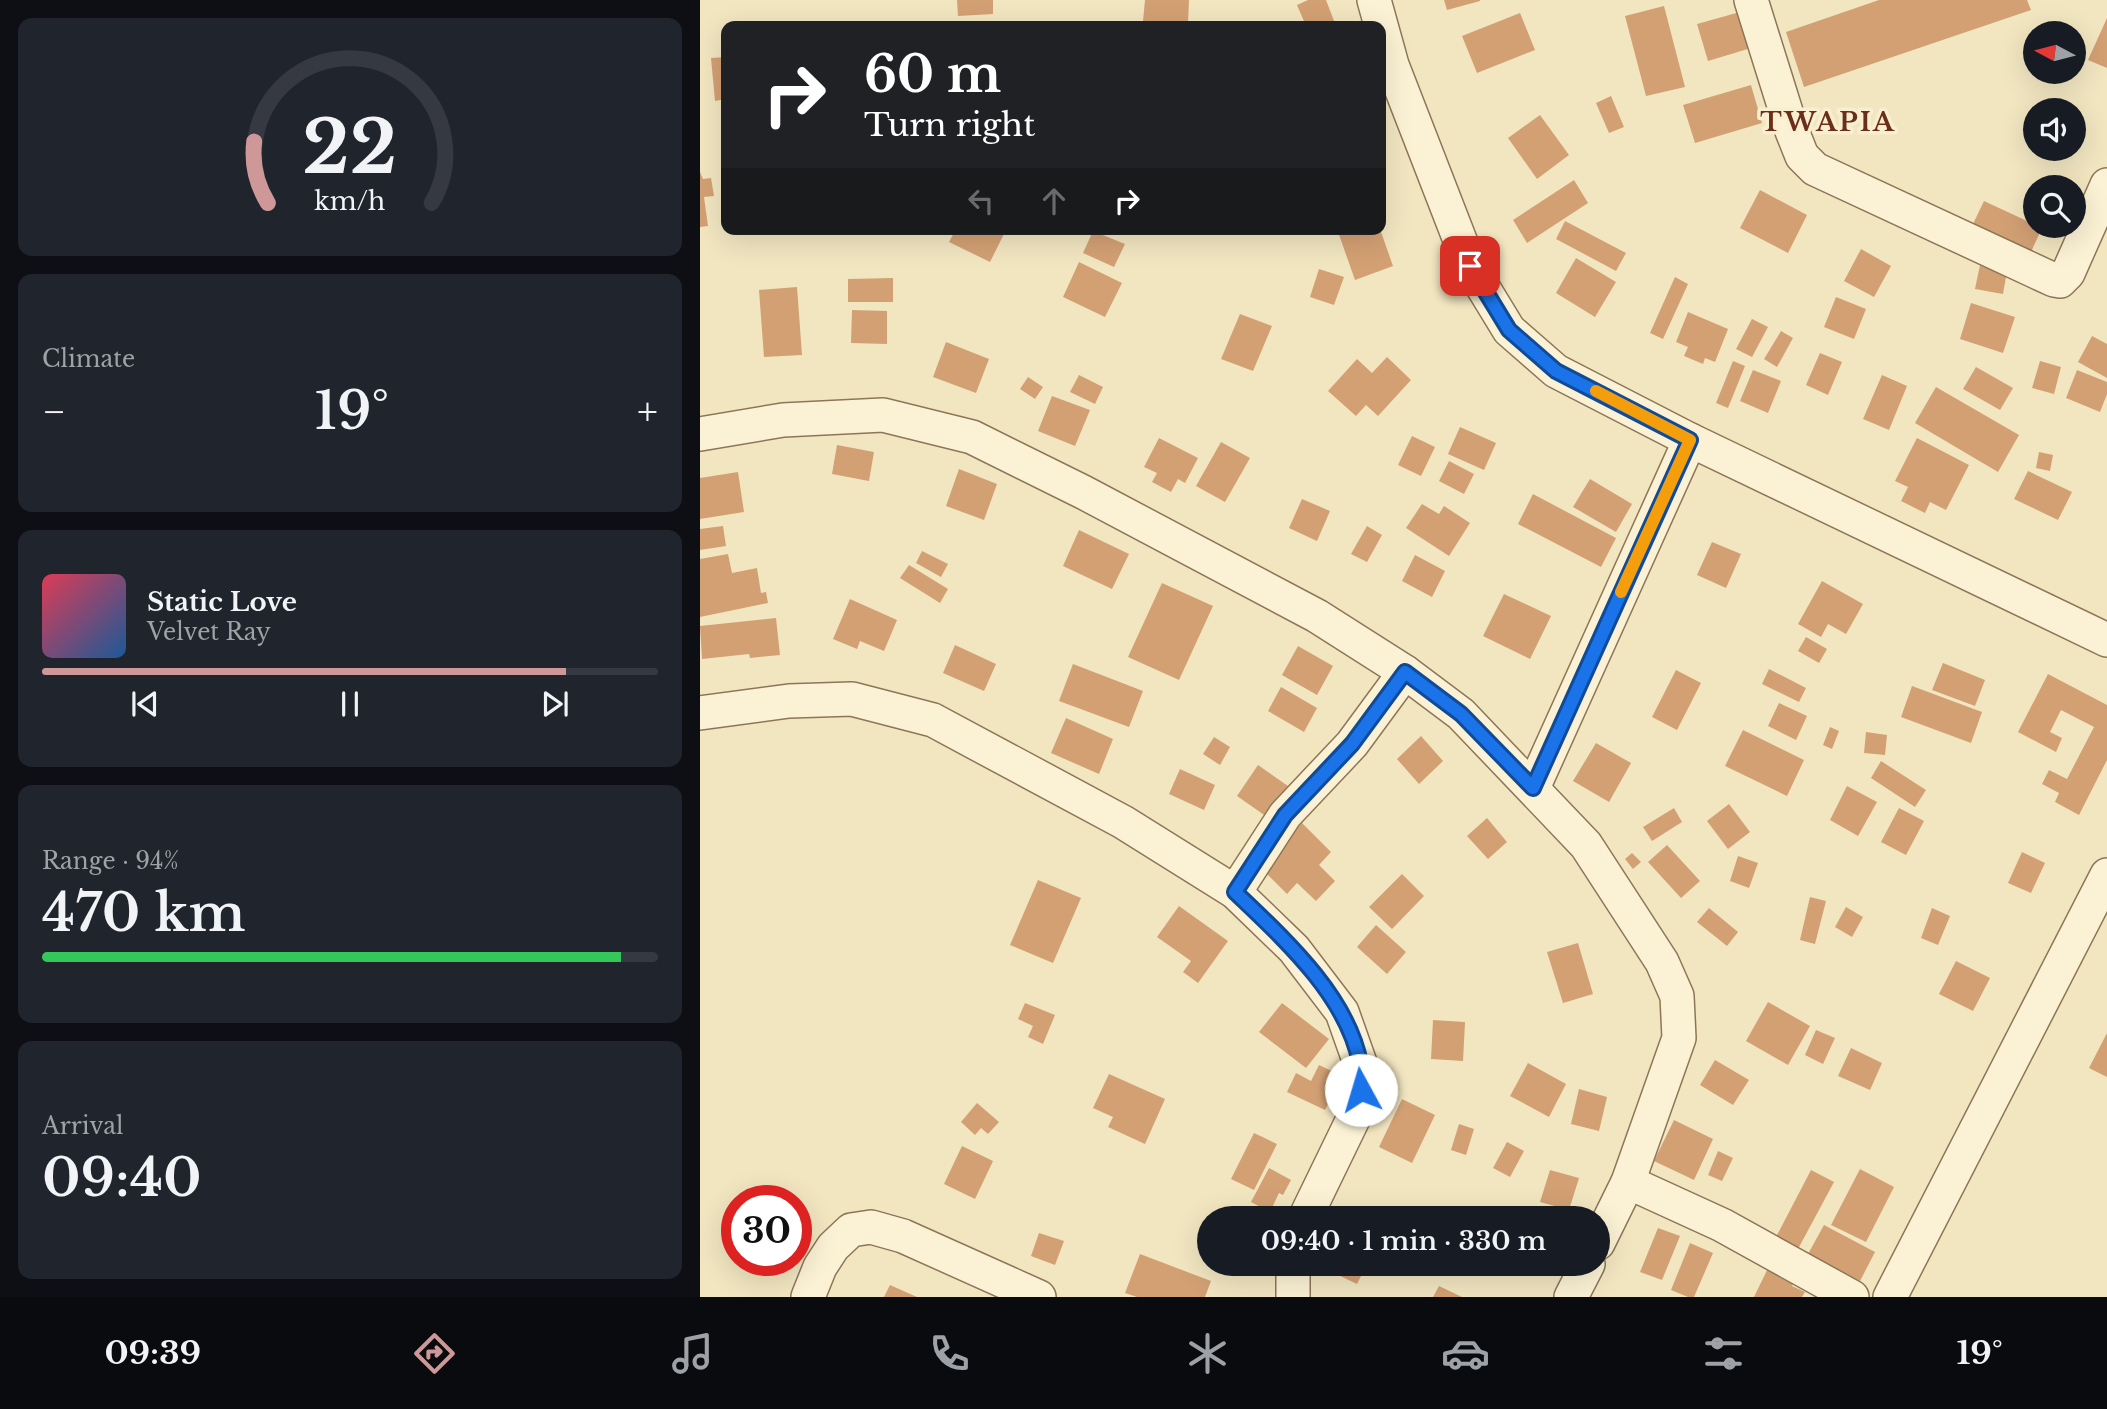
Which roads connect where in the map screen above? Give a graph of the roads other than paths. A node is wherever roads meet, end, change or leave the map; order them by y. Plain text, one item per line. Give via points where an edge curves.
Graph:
1 (1374, 0) edge
2 (1751, 0) edge
3 (1380, 21) edge
4 (1386, 43) edge
5 (2107, 185) edge
6 (700, 434) edge
7 (1690, 440) junction
8 (2107, 640) edge
9 (1405, 672) junction
10 (700, 713) edge
11 (1533, 788) junction
12 (2107, 875) edge
13 (1235, 892) junction
14 (1628, 1182) junction
15 (1311, 1206) edge
16 (1610, 1219) edge
17 (1582, 1276) edge
18 (808, 1297) edge
19 (1040, 1297) edge
20 (1571, 1297) edge
21 (1852, 1297) edge
22 (1890, 1297) edge

1 - 3 street
2 - 5 street via 1792,131 1802,156 1815,169 2060,281 2068,274
4 - 7 street via 1470,266 1509,330 1556,371
6 - 9 street via 783,420 883,415 972,437 1317,616
7 - 8 street
7 - 11 street
9 - 11 street via 1461,714
9 - 13 street via 1352,744 1285,815
10 - 13 street via 789,701 852,699 933,720 1123,822
11 - 14 street via 1586,845 1662,962 1677,996 1679,1038
12 - 22 street
13 - 15 street via 1294,949 1342,1012 1360,1063 1361,1090 1355,1115
14 - 16 street
14 - 21 street via 1722,1225
17 - 20 street
18 - 19 street via 833,1247 850,1230 871,1227 903,1236

